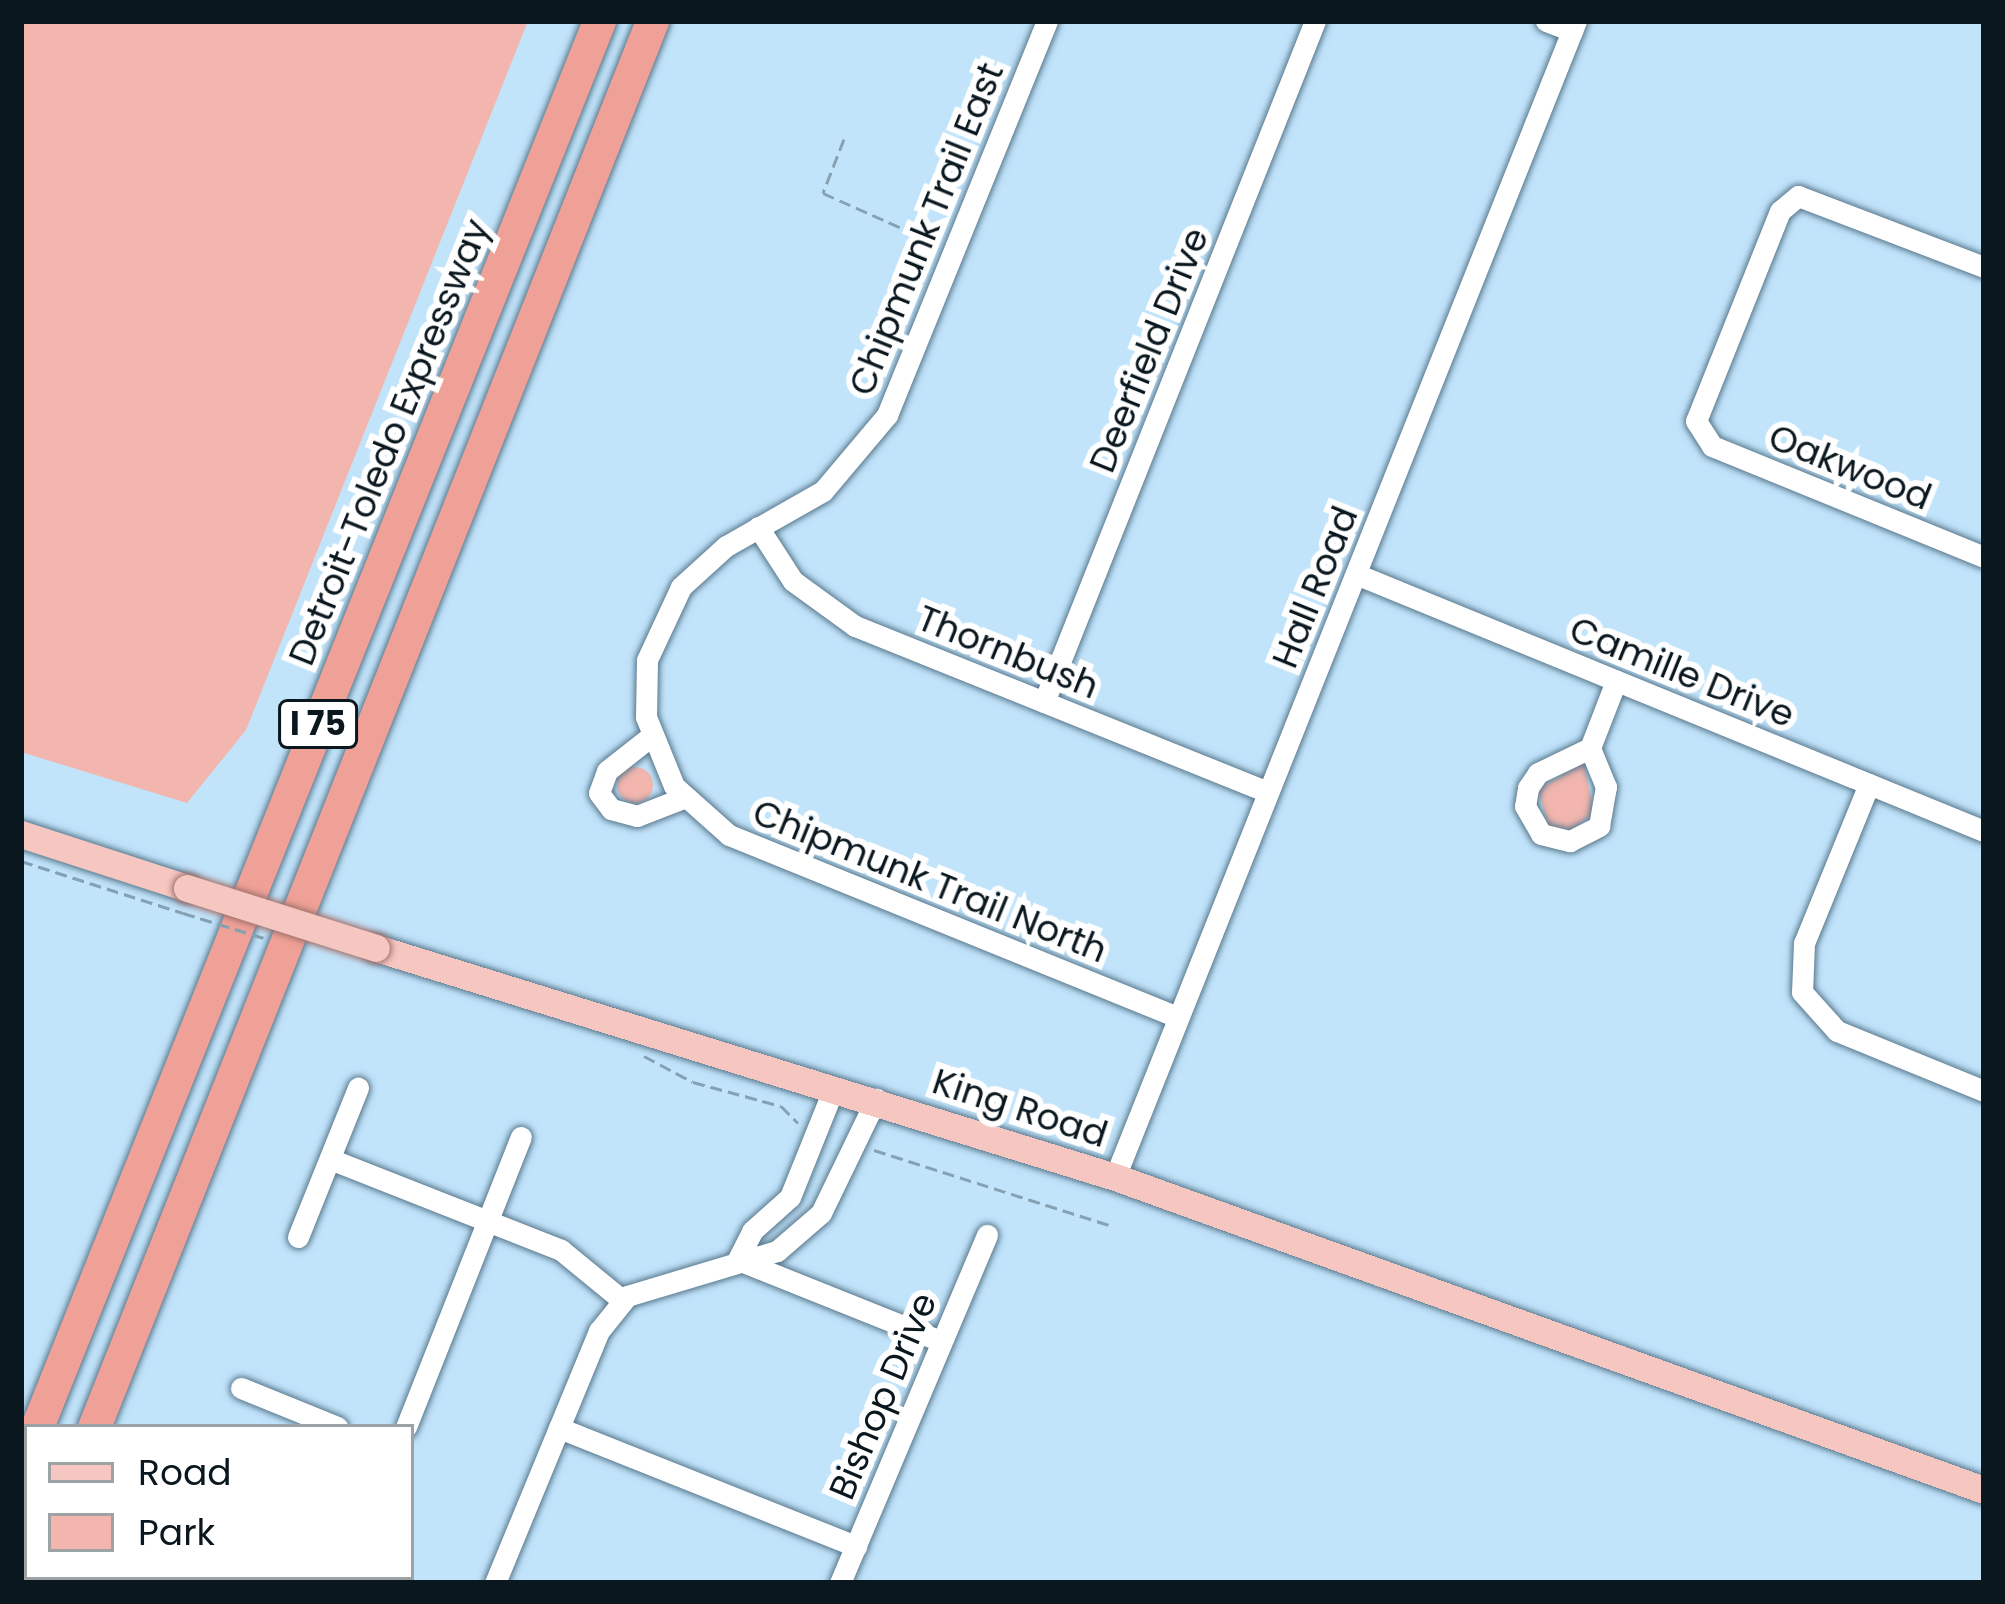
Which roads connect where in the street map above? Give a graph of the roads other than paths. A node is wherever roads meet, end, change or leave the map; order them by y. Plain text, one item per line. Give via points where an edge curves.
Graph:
1 (599, 21) edge
2 (652, 21) edge
3 (1047, 21) edge
4 (1315, 21) edge
5 (1546, 21) edge
6 (1574, 26) edge
7 (1984, 266) edge
8 (758, 527) junction
9 (1984, 557) edge
10 (1356, 574) junction
11 (1616, 681) junction
12 (1044, 702) junction
13 (648, 727) junction
14 (1590, 748) junction
15 (1869, 784) junction
16 (1268, 792) junction
17 (683, 798) junction
18 (1984, 831) edge
19 (21, 834) edge
20 (1178, 1016) junction
21 (358, 1088) dead end
22 (833, 1090) junction
23 (1984, 1091) edge
24 (876, 1100) junction
25 (520, 1136) dead end
26 (330, 1160) junction
27 (1115, 1177) junction
28 (488, 1224) junction
29 (987, 1235) dead end
30 (298, 1237) dead end
31 (737, 1261) junction
32 (623, 1301) junction
33 (941, 1342) junction
34 (241, 1388) dead end
35 (38, 1424) edge
36 (95, 1424) edge
37 (331, 1424) edge
38 (407, 1424) edge
39 (559, 1428) junction
40 (1984, 1490) edge
41 (856, 1546) junction
42 (496, 1583) edge
43 (841, 1583) edge

1 - 35 highway, Detroit-Toledo Expressway / I 75
2 - 36 highway, I 75
3 - 8 street, Chipmunk Trail East via 887,416 823,491
4 - 12 street, Deerfield Drive
5 - 6 street
6 - 10 street, Hall Road
7 - 9 street, Oakwood via 1798,196 1780,211 1697,429 1712,446
8 - 12 street, Thornbush via 793,581 834,615
8 - 13 street, Chipmunk Trail East via 702,565 664,613 647,659
10 - 11 street, Camille Drive
10 - 16 street, Hall Road
11 - 14 street
11 - 15 street, Camille Drive
12 - 16 street, Thornbush
13 - 17 street, Chipmunk Trail North
13 - 17 street via 607,770 599,793 611,809 637,816
14 - 14 street via 1606,787 1599,826 1570,841 1541,834 1525,806 1528,788 1538,773
15 - 18 street, Camille Drive
15 - 23 street via 1804,943 1802,992 1837,1031
16 - 20 street, Hall Road
17 - 20 street, Chipmunk Trail North via 745,843
19 - 22 main road, King Road, bridge via 185,901 376,948
20 - 27 street, Hall Road
21 - 26 street
22 - 24 main road, King Road
22 - 31 street via 790,1197 752,1231
24 - 27 main road, King Road
24 - 31 street via 820,1213 778,1251
25 - 28 street
26 - 28 street
26 - 30 street
27 - 40 main road, King Road
28 - 32 street via 561,1250
28 - 38 street
29 - 33 street, Bishop Drive
31 - 32 street
31 - 33 street
32 - 39 street via 599,1331
33 - 41 street, Bishop Drive
34 - 37 street
39 - 41 street
39 - 42 street
41 - 43 street, Bishop Drive

